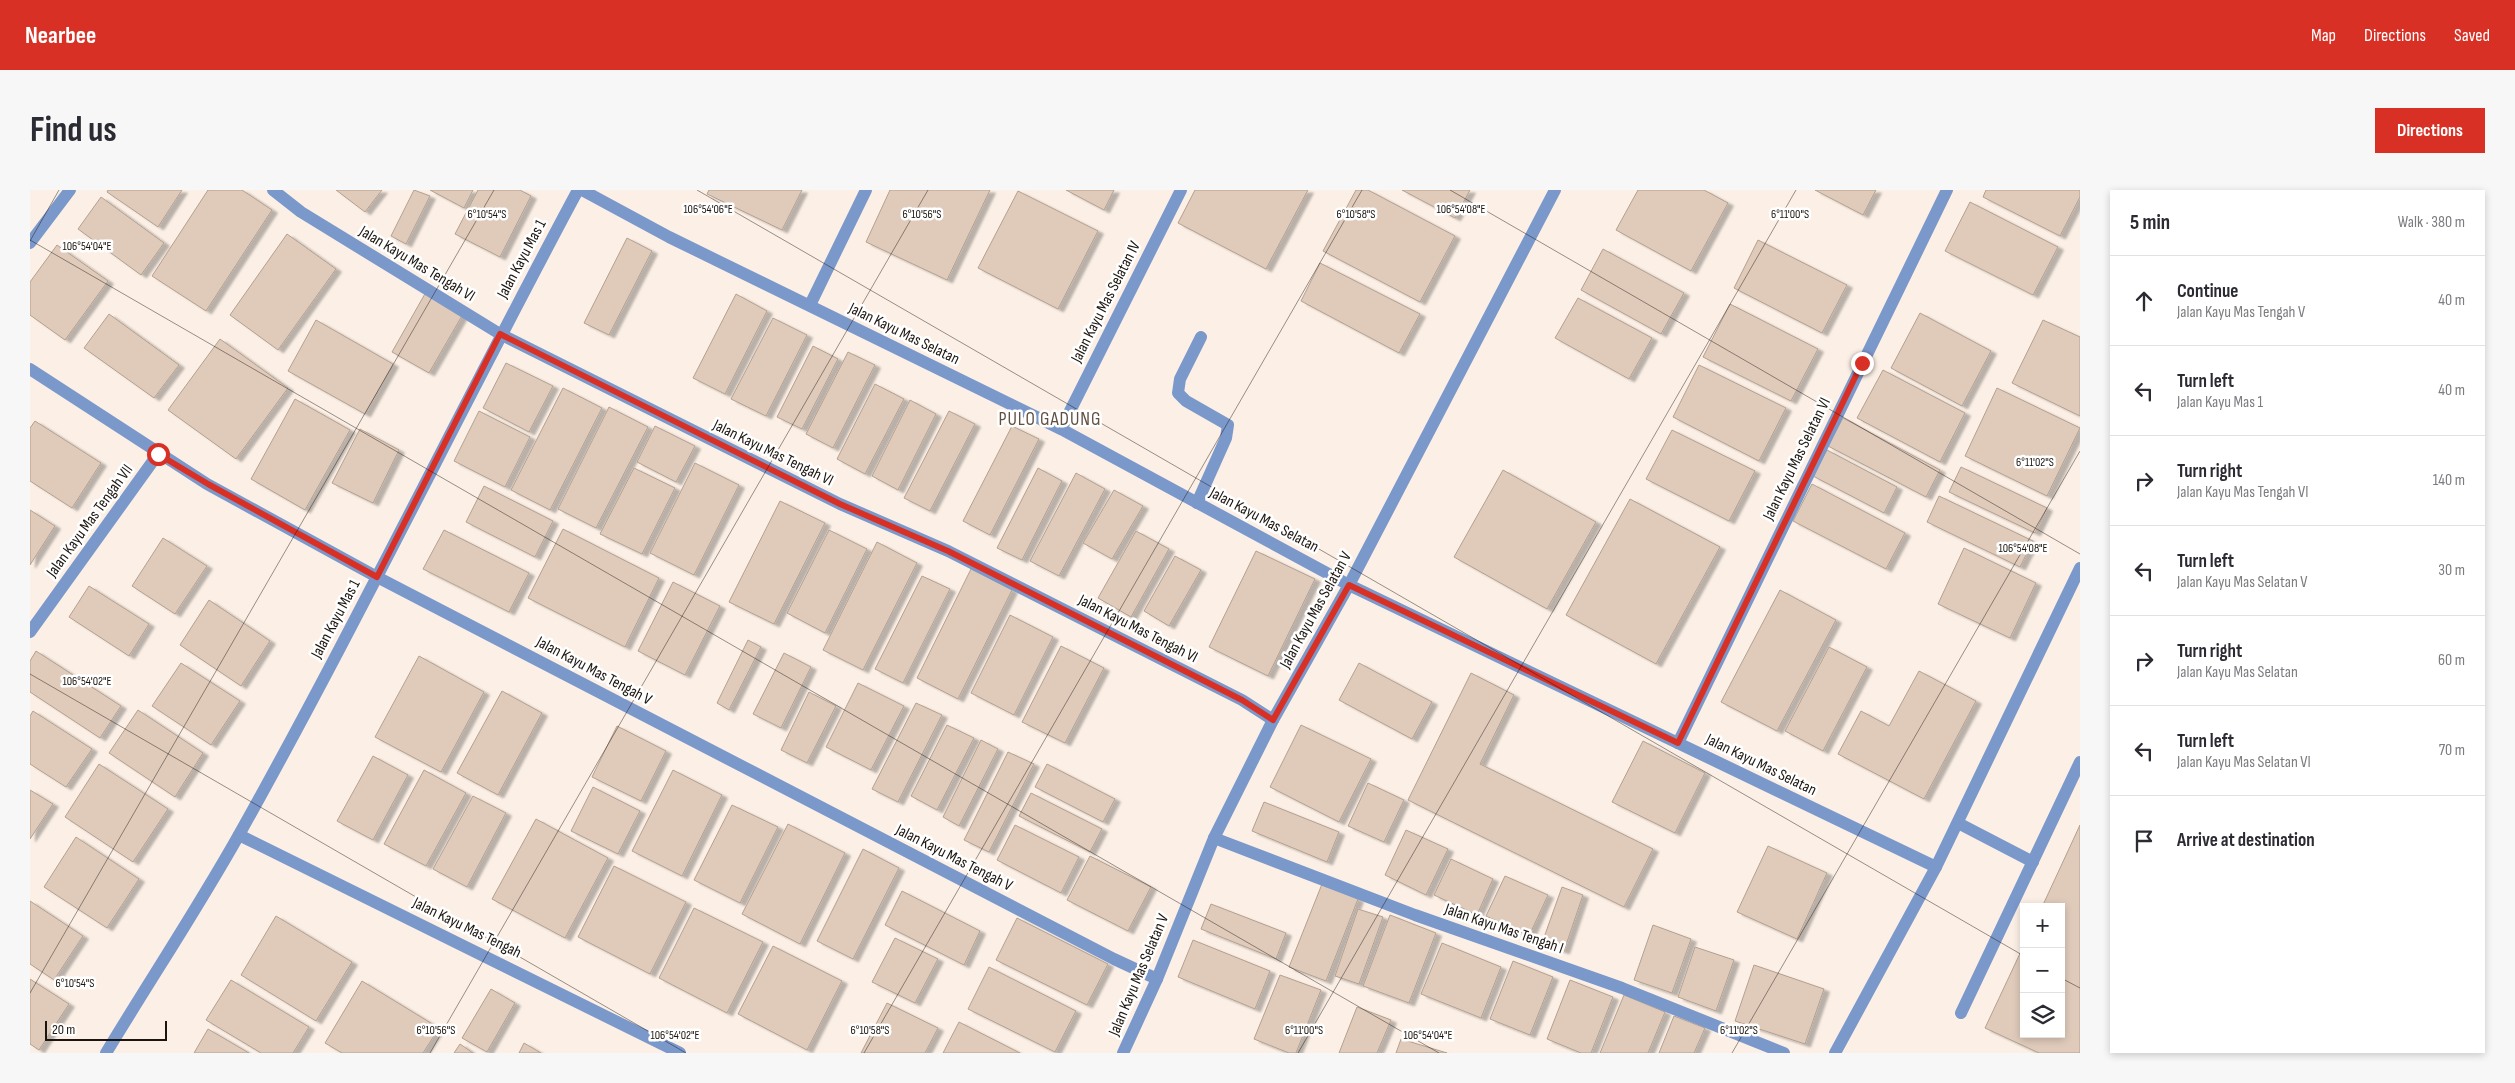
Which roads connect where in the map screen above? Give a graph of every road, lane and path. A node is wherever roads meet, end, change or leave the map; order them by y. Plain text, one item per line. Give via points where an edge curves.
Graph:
1 (70, 190) edge
2 (273, 190) edge
3 (578, 190) edge
4 (582, 190) edge
5 (866, 190) edge
6 (1181, 190) edge
7 (1555, 190) edge
8 (1947, 190) edge
9 (30, 243) edge
10 (810, 305) junction
11 (500, 334) junction
12 (1201, 337) dead end
13 (30, 369) edge
14 (1061, 430) junction
15 (158, 454) junction
16 (1197, 502) junction
17 (2080, 568) edge
18 (377, 577) junction
19 (1349, 585) junction
20 (30, 632) edge
21 (1273, 720) junction
22 (1678, 743) junction
23 (2080, 762) edge
24 (1958, 823) junction
25 (239, 835) junction
26 (1214, 838) junction
27 (2033, 862) junction
28 (1936, 867) junction
29 (1157, 979) junction
30 (1961, 1013) dead end
31 (1126, 1052) edge
32 (106, 1053) edge
33 (680, 1053) edge
34 (1784, 1053) edge
35 (1835, 1053) edge

1 - 9 street
2 - 11 street, Jalan Kayu Mas Tengah VI via 301,212
3 - 11 street, Jalan Kayu Mas 1
4 - 10 street, Jalan Kayu Mas Selatan via 669,237
5 - 10 street
6 - 14 street, Jalan Kayu Mas Selatan IV
7 - 19 street, Jalan Kayu Mas Selatan V
8 - 22 street, Jalan Kayu Mas Selatan VI
10 - 14 street, Jalan Kayu Mas Selatan
11 - 18 street, Jalan Kayu Mas 1
11 - 21 street, Jalan Kayu Mas Tengah VI via 840,504 948,551 1242,700
12 - 16 street via 1180,379 1178,393 1228,425 1226,438
13 - 15 street, Jalan Kayu Mas Tengah V
14 - 16 street, Jalan Kayu Mas Selatan
15 - 18 street, Jalan Kayu Mas Tengah V
15 - 20 street, Jalan Kayu Mas Tengah VII
16 - 19 street, Jalan Kayu Mas Selatan
17 - 24 street
18 - 25 street, Jalan Kayu Mas 1
18 - 29 street, Jalan Kayu Mas Tengah V
19 - 21 street, Jalan Kayu Mas Selatan V
19 - 22 street, Jalan Kayu Mas Selatan
21 - 26 street, Jalan Kayu Mas Selatan V
22 - 28 street, Jalan Kayu Mas Selatan
23 - 27 street
24 - 27 street
24 - 28 street
25 - 32 street, Jalan Kayu Mas 1
25 - 33 street, Jalan Kayu Mas Tengah
26 - 29 street, Jalan Kayu Mas Selatan V
26 - 34 street, Jalan Kayu Mas Tengah I via 1414,915 1622,988
27 - 30 street
28 - 35 street
29 - 31 street, Jalan Kayu Mas Selatan V

